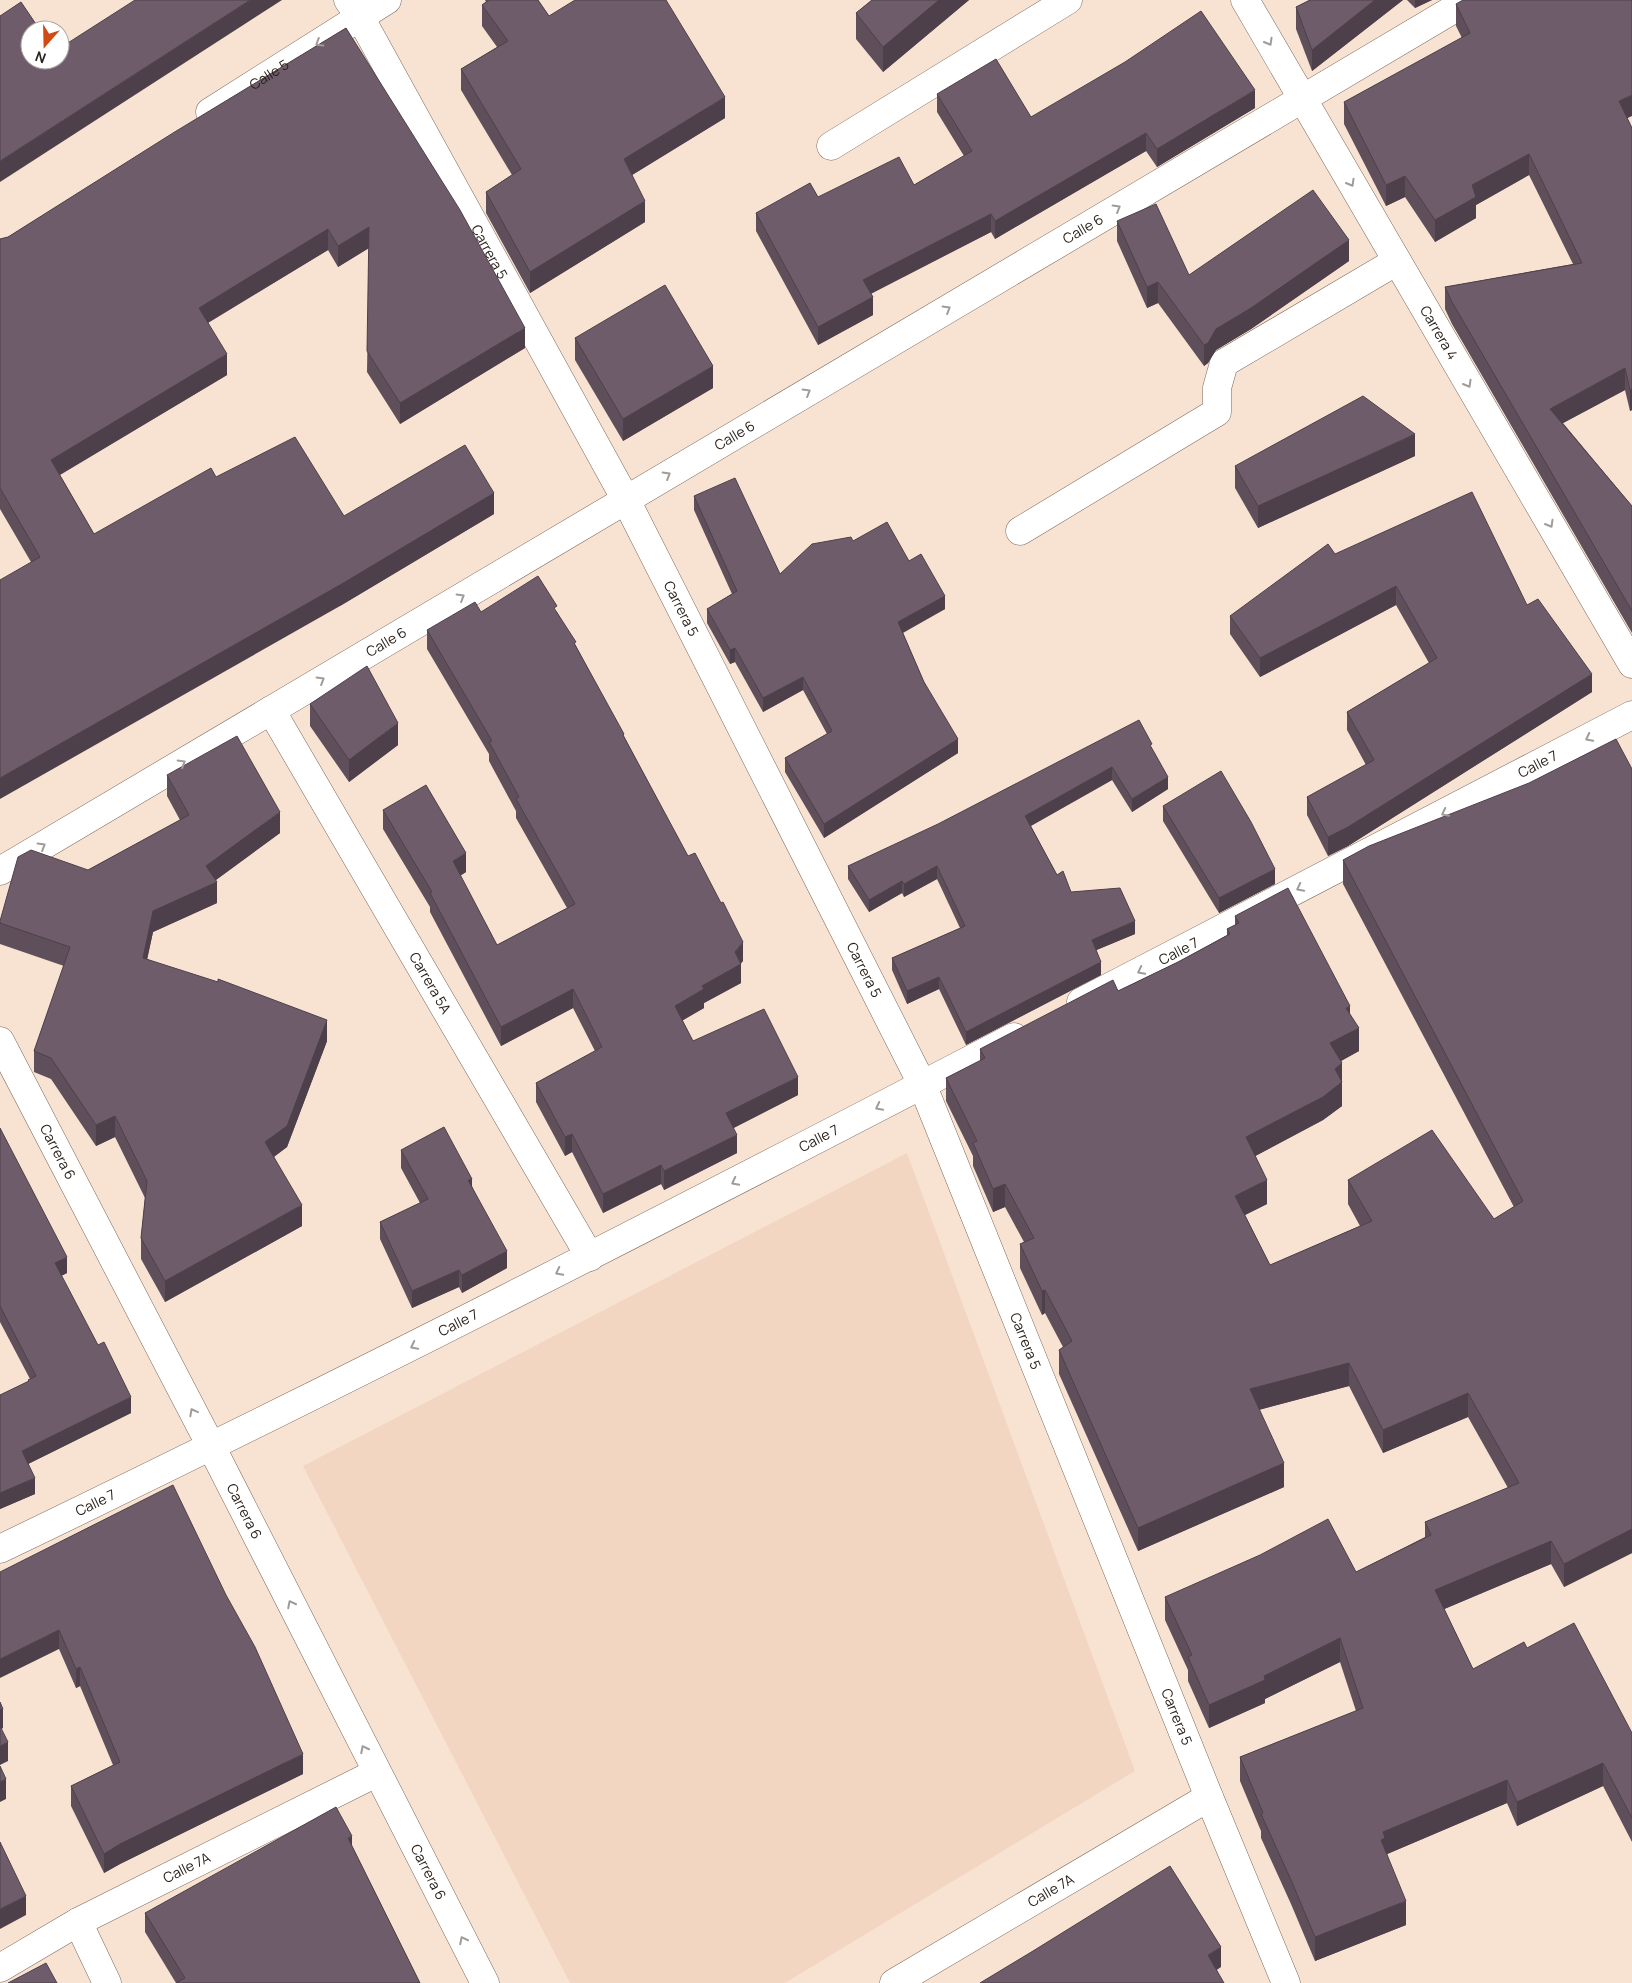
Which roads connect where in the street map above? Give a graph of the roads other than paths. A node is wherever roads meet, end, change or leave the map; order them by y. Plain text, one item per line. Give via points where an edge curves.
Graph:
1 (388, 0) edge
2 (1068, 0) edge
3 (1245, 0) edge
4 (1469, 0) edge
5 (354, 8) edge
6 (1302, 99) junction
7 (192, 123) edge
8 (830, 146) dead end
9 (1397, 261) junction
10 (626, 500) junction
11 (1020, 531) dead end
12 (1632, 664) edge
13 (271, 710) junction
14 (1632, 716) edge
15 (0, 871) edge
16 (0, 1041) edge
17 (922, 1084) junction
18 (590, 1257) junction
19 (212, 1448) junction
20 (0, 1550) edge
21 (376, 1772) junction
22 (1209, 1797) junction
23 (78, 1922) junction
24 (0, 1968) edge
25 (107, 1983) edge
26 (485, 1983) edge
27 (894, 1983) edge
28 (1286, 1983) edge

1 - 5 street, Calle 5
2 - 8 street
3 -> 6 street, Carrera 4
4 - 6 street, Calle 6
5 -> 7 street, Calle 5
5 - 10 street, Carrera 5
6 -> 9 street, Carrera 4
10 -> 6 street, Calle 6
9 - 11 street via 1224,363 1217,388 1217,412
9 -> 12 street, Carrera 4
13 -> 10 street, Calle 6
10 - 17 street, Carrera 5
15 -> 13 street, Calle 6
13 - 18 street, Carrera 5A
14 -> 17 street, Calle 7
19 -> 16 street, Carrera 6
17 -> 18 street, Calle 7
17 - 22 street, Carrera 5
18 -> 19 street, Calle 7
19 - 20 street, Calle 7
21 -> 19 street, Carrera 6
21 - 23 street, Calle 7A
26 -> 21 street, Carrera 6
22 - 27 street, Calle 7A
22 - 28 street, Carrera 5
23 - 24 street, Calle 7A
23 - 25 street

